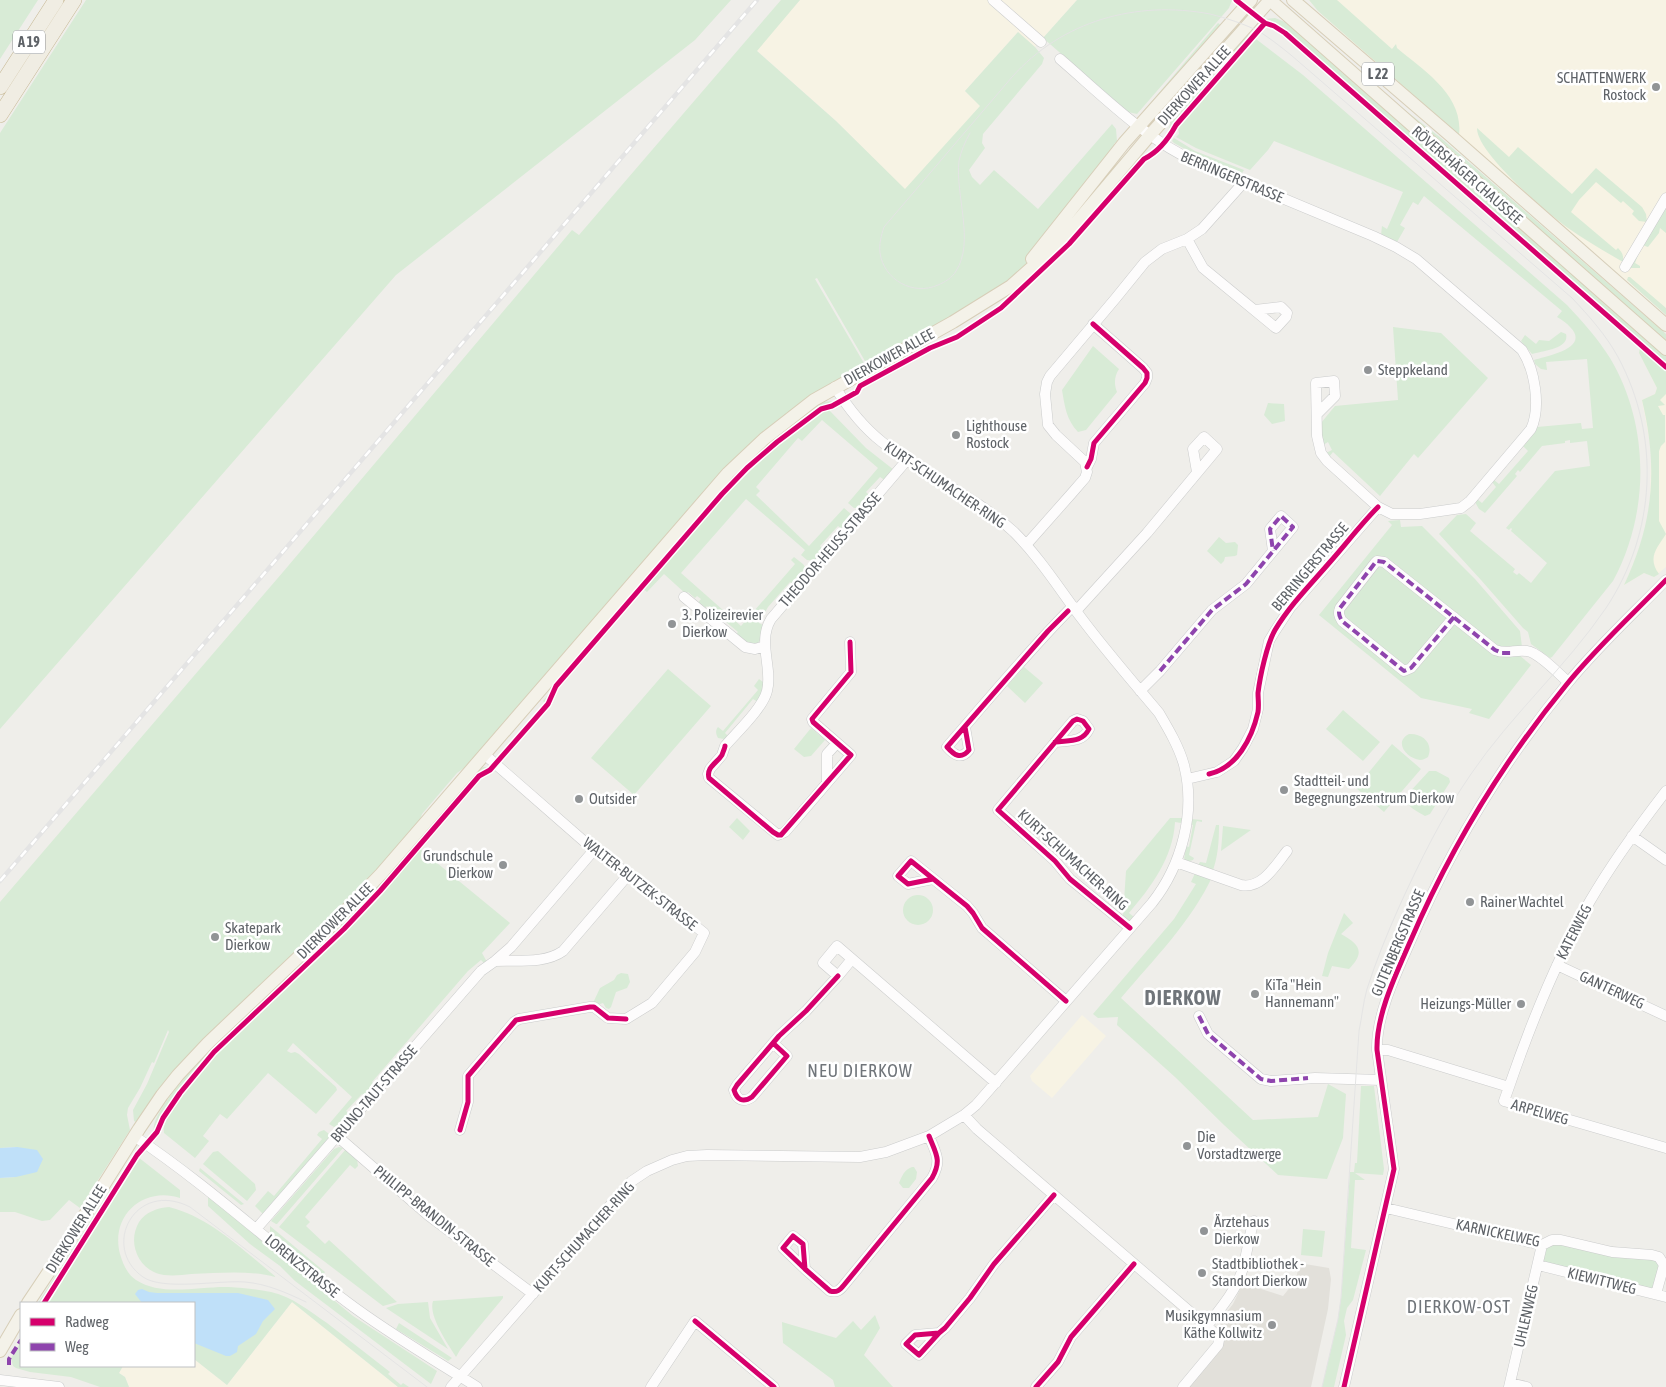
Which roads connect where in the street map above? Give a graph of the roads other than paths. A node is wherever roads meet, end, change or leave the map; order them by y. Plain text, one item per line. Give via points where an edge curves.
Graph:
1 (56, 0) edge
2 (74, 0) edge
3 (993, 0) edge
4 (1251, 0) edge
5 (1270, 0) edge
6 (1293, 0) edge
7 (1303, 6) edge
8 (1041, 42) dead end
9 (1060, 59) dead end
10 (0, 87) edge
11 (0, 115) edge
12 (1145, 131) junction
13 (1244, 182) junction
14 (1666, 198) edge
15 (1187, 239) junction
16 (1625, 267) dead end
17 (1255, 310) dead end
18 (1093, 324) junction
19 (1666, 325) edge
20 (1666, 349) edge
21 (835, 387) junction
22 (1318, 413) dead end
23 (908, 460) junction
24 (1087, 468) junction
25 (1197, 472) dead end
26 (1378, 507) junction
27 (1026, 545) junction
28 (1274, 551) dead end
29 (1666, 580) edge
30 (684, 597) dead end
31 (1075, 609) junction
32 (1454, 617) junction
33 (850, 642) dead end
34 (765, 646) junction
35 (1568, 682) junction
36 (1140, 691) junction
37 (964, 727) dead end
38 (1055, 742) dead end
39 (837, 743) junction
40 (484, 754) junction
41 (1186, 778) junction
42 (827, 784) junction
43 (1666, 791) edge
44 (1632, 836) junction
45 (594, 850) junction
46 (1287, 852) dead end
47 (1666, 860) edge
48 (1176, 862) junction
49 (629, 874) junction
50 (933, 879) dead end
51 (1130, 928) junction
52 (852, 959) junction
53 (495, 961) junction
54 (1557, 965) junction
55 (838, 976) junction
56 (1066, 1001) junction
57 (1199, 1016) dead end
58 (1666, 1016) edge
59 (772, 1043) junction
60 (1377, 1050) junction
61 (1381, 1080) junction
62 (996, 1083) junction
63 (1509, 1087) junction
64 (964, 1115) junction
65 (460, 1130) dead end
66 (134, 1136) junction
67 (337, 1136) junction
68 (929, 1136) junction
69 (1666, 1148) edge
70 (1054, 1194) junction
71 (1386, 1208) junction
72 (1254, 1221) dead end
73 (256, 1230) junction
74 (1542, 1245) junction
75 (1134, 1264) junction
76 (1538, 1265) junction
77 (805, 1269) dead end
78 (533, 1294) junction
79 (1661, 1296) edge
80 (29, 1302) edge
81 (20, 1317) edge
82 (1207, 1326) junction
83 (939, 1333) dead end
84 (0, 1350) edge
85 (460, 1376) junction
86 (0, 1380) edge
87 (1510, 1385) edge
88 (59, 1387) edge
89 (451, 1387) edge
90 (477, 1387) edge
91 (652, 1387) edge
92 (774, 1387) edge
93 (1036, 1387) edge
94 (1183, 1387) edge
95 (1344, 1387) edge
96 (1527, 1387) edge

1 - 10 highway, A 19
2 - 11 highway, A 19
3 - 8 street
4 - 12 main road, DIERKOWER ALLEE / L 22
5 - 12 main road, DIERKOWER ALLEE / L 22
5 - 20 main road, RÖVERSHÄGER CHAUSSEE / L 22
6 - 7 main road, RÖVERSHÄGER CHAUSSEE / L 22
7 - 19 main road, RÖVERSHÄGER CHAUSSEE / L 22
9 - 12 street, DIERKOWER ALLEE
12 - 13 street, BERRINGERSTRASSE via 1185,158
12 - 21 main road, DIERKOWER ALLEE / L 22 via 1058,244 1011,286
13 - 15 street via 1202,229
13 - 26 street, BERRINGERSTRASSE via 1373,236 1416,259 1522,350 1531,367 1535,421 1470,501 1457,510 1420,514 1396,515
14 - 16 street
15 - 17 street via 1203,268
15 - 18 street via 1149,258
18 - 24 street via 1050,376 1045,394 1051,430 1081,458
18 - 24 street via 1143,368 1147,378 1094,443
21 - 23 street, KURT-SCHUMACHER-RING via 869,431
21 - 40 main road, DIERKOWER ALLEE / L 22 via 783,424 728,473
22 - 26 street, BERRINGERSTRASSE via 1317,436 1327,461
23 - 27 street, KURT-SCHUMACHER-RING via 985,510
23 - 34 street, THEODOR-HEUSS-STRASSE via 771,619
24 - 27 street via 1085,478
25 - 31 street via 1147,533
26 - 41 street, BERRINGERSTRASSE via 1290,608 1269,641 1253,728 1234,761 1217,772
27 - 31 street, KURT-SCHUMACHER-RING
28 - 36 street via 1246,584 1212,610
29 - 35 street, GUTENBERGSTRASSE
30 - 34 street via 745,647
31 - 36 street, KURT-SCHUMACHER-RING
31 - 37 street via 1048,632
32 - 32 street via 1404,672 1342,621 1339,612 1374,562 1381,561
32 - 35 street via 1495,650 1502,653 1530,651
33 - 39 street, THEODOR-HEUSS-STRASSE via 851,672 812,719
34 - 42 street, THEODOR-HEUSS-STRASSE via 768,684 765,697 725,746 710,769 709,778 778,835 785,832
35 - 60 street, GUTENBERGSTRASSE via 1521,743 1454,848 1401,962 1379,1020
36 - 41 street, KURT-SCHUMACHER-RING via 1169,730 1179,750
38 - 51 street, KURT-SCHUMACHER-RING via 998,810 1070,878
39 - 42 street via 827,754
39 - 42 street, THEODOR-HEUSS-STRASSE via 851,755
40 - 45 street, WALTER-BUTZEK-STRASSE
40 - 66 main road, DIERKOWER ALLEE / L 22 via 357,900 196,1054
41 - 48 street, KURT-SCHUMACHER-RING via 1186,824
43 - 44 street, KATERWEG
44 - 47 street
44 - 54 street, KATERWEG via 1590,901
45 - 49 street, WALTER-BUTZEK-STRASSE
45 - 53 street, BRUNO-TAUT-STRASSE via 511,947
46 - 48 street via 1260,882 1252,886
48 - 51 street, KURT-SCHUMACHER-RING via 1162,890
49 - 53 street via 558,955 547,959
49 - 65 street, WALTER-BUTZEK-STRASSE via 704,932 695,952 652,1003 626,1019 608,1018 590,1007 516,1020 468,1076 468,1102
50 - 56 street via 974,913 982,928
51 - 56 street, KURT-SCHUMACHER-RING
52 - 55 street
52 - 55 street via 837,946 823,962
52 - 62 street
53 - 67 street, BRUNO-TAUT-STRASSE via 481,971
54 - 58 street, GANTERWEG
54 - 63 street, KATERWEG
55 - 59 street
56 - 62 street, KURT-SCHUMACHER-RING
57 - 61 street via 1208,1034 1261,1079
59 - 59 street via 737,1085 734,1090 736,1097 741,1100 752,1097 787,1056
60 - 61 street, GUTENBERGSTRASSE
60 - 63 street, ARPELWEG via 1388,1050
61 - 71 street, GUTENBERGSTRASSE via 1394,1163
62 - 64 street, KURT-SCHUMACHER-RING
63 - 69 street, ARPELWEG via 1504,1102
64 - 68 street, KURT-SCHUMACHER-RING
64 - 70 street
66 - 73 street, LORENZSTRASSE via 189,1174
66 - 80 main road, DIERKOWER ALLEE / L 22
67 - 73 street, BRUNO-TAUT-STRASSE
67 - 78 street, PHILIPP-BRANDIN-STRASSE via 428,1215
68 - 77 street via 938,1161 932,1178 839,1291 830,1291
68 - 78 street, KURT-SCHUMACHER-RING via 891,1151 866,1156 695,1155 658,1165 640,1175 621,1193
70 - 75 street
70 - 83 street
71 - 74 street, KARNICKELWEG
71 - 95 street, GUTENBERGSTRASSE
72 - 82 street via 1240,1276
73 - 85 street, LORENZSTRASSE via 364,1314
74 - 76 street, UHLENWEG
74 - 79 street, KARNICKELWEG via 1561,1240 1612,1252 1659,1257 1664,1265
75 - 82 street
75 - 93 street via 1071,1337 1058,1362
76 - 79 street, KIEWITTWEG
76 - 87 street, UHLENWEG
78 - 85 street, KURT-SCHUMACHER-RING
81 - 84 main road
82 - 94 street via 1217,1335 1218,1345
85 - 89 street, KURT-SCHUMACHER-RING
85 - 90 street, LORENZSTRASSE
86 - 88 street
87 - 96 street
91 - 92 street via 695,1321

